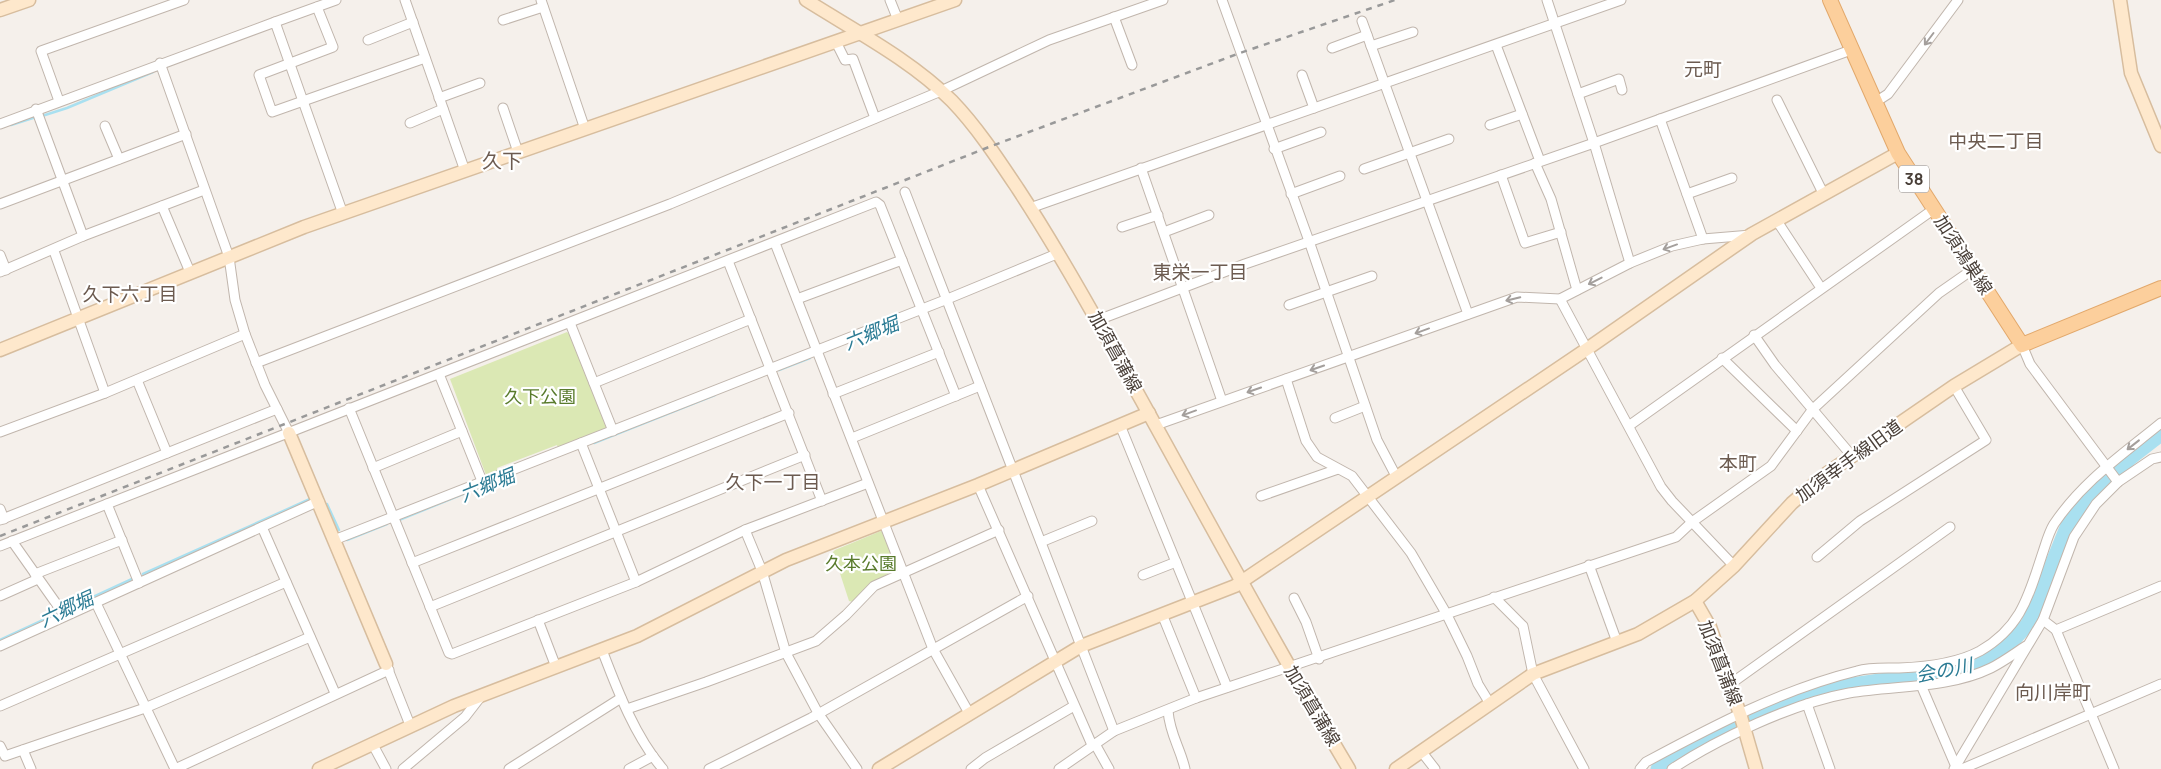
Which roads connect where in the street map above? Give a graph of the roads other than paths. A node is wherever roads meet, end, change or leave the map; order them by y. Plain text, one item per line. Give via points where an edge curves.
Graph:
1 (29, 0) edge
2 (184, 0) edge
3 (336, 0) edge
4 (405, 0) edge
5 (806, 0) edge
6 (890, 0) edge
7 (955, 0) edge
8 (1163, 0) edge
9 (1222, 0) edge
10 (1547, 0) edge
11 (1621, 0) edge
12 (1830, 0) edge
13 (1958, 0) edge
14 (2120, 0) edge
15 (542, 4) edge
16 (318, 7) junction
17 (0, 10) edge
18 (1114, 17) junction
19 (503, 20) dead end
20 (898, 20) junction
21 (1362, 21) dead end
22 (275, 22) junction
23 (413, 22) junction
24 (1556, 24) junction
25 (1412, 32) dead end
26 (859, 34) junction
27 (1367, 34) junction
28 (368, 40) dead end
29 (836, 42) junction
30 (1496, 45) junction
31 (1371, 46) junction
32 (1332, 48) dead end
33 (1851, 50) junction
34 (425, 58) junction
35 (160, 63) junction
36 (290, 64) junction
37 (1132, 65) dead end
38 (1302, 75) dead end
39 (480, 83) dead end
40 (1386, 83) junction
41 (1622, 90) dead end
42 (941, 91) junction
43 (1578, 94) junction
44 (439, 98) junction
45 (1777, 100) dead end
46 (59, 101) junction
47 (303, 102) junction
48 (1874, 103) junction
49 (503, 108) dead end
50 (1314, 108) junction
51 (36, 109) junction
52 (443, 109) junction
53 (1522, 114) junction
54 (875, 118) junction
55 (1660, 119) junction
56 (410, 123) dead end
57 (0, 124) edge
58 (1265, 124) junction
59 (1490, 125) dead end
60 (105, 126) dead end
61 (585, 129) junction
62 (1321, 132) dead end
63 (186, 134) junction
64 (1448, 139) dead end
65 (1594, 143) junction
66 (2161, 146) edge
67 (1274, 149) junction
68 (518, 152) junction
69 (1410, 152) junction
70 (1898, 153) junction
71 (119, 159) junction
72 (1537, 162) junction
73 (1141, 168) junction
74 (1364, 169) dead end
75 (465, 171) junction
76 (1501, 175) junction
77 (1340, 176) dead end
78 (1732, 178) dead end
79 (61, 180) junction
80 (204, 190) junction
81 (905, 192) dead end
82 (1291, 194) junction
83 (1687, 194) junction
84 (1824, 195) junction
85 (1427, 201) junction
86 (0, 204) edge
87 (162, 206) junction
88 (1030, 208) junction
89 (1934, 209) junction
90 (343, 214) junction
91 (1158, 215) junction
92 (1209, 215) dead end
93 (1777, 221) junction
94 (1122, 227) dead end
95 (1164, 232) junction
96 (1561, 232) junction
97 (1752, 234) junction
98 (83, 236) junction
99 (1703, 239) junction
100 (1309, 242) junction
101 (774, 243) junction
102 (54, 251) junction
103 (1059, 253) junction
104 (0, 255) edge
105 (229, 257) junction
106 (902, 260) junction
107 (728, 261) junction
108 (1630, 263) junction
109 (1972, 270) junction
110 (3, 271) edge
111 (190, 272) junction
112 (1372, 276) dead end
113 (1183, 287) junction
114 (1821, 288) junction
115 (2161, 288) edge
116 (1578, 290) junction
117 (1327, 293) junction
118 (797, 299) junction
119 (1560, 299) junction
120 (946, 300) junction
121 (1289, 305) dead end
122 (921, 308) junction
123 (1468, 314) junction
124 (78, 318) junction
125 (751, 319) junction
126 (1098, 320) junction
127 (570, 323) junction
128 (245, 334) junction
129 (1754, 335) junction
130 (2022, 345) junction
131 (1587, 349) junction
132 (0, 350) edge
133 (816, 350) junction
134 (938, 352) junction
135 (1348, 358) junction
136 (1722, 358) junction
137 (256, 363) junction
138 (770, 369) junction
139 (439, 374) junction
140 (1286, 379) junction
141 (137, 380) junction
142 (594, 383) junction
143 (980, 386) junction
144 (1954, 386) junction
145 (105, 393) junction
146 (833, 394) junction
147 (956, 396) junction
148 (1222, 401) junction
149 (1365, 406) junction
150 (349, 408) junction
151 (277, 409) junction
152 (1813, 409) junction
153 (789, 413) junction
154 (1335, 418) dead end
155 (1153, 419) junction
156 (2161, 423) edge
157 (1120, 425) junction
158 (1630, 425) junction
159 (462, 431) junction
160 (613, 431) junction
161 (0, 432) edge
162 (1797, 432) junction
163 (289, 433) junction
164 (852, 438) junction
165 (581, 443) junction
166 (167, 453) junction
167 (805, 455) junction
168 (1852, 456) junction
169 (2160, 456) edge
170 (2106, 467) junction
171 (373, 468) junction
172 (1338, 469) junction
173 (1013, 471) junction
174 (1396, 476) junction
175 (482, 481) junction
176 (2118, 482) junction
177 (868, 483) junction
178 (978, 485) junction
179 (598, 487) junction
180 (1261, 496) dead end
181 (1368, 496) junction
182 (319, 501) junction
183 (822, 501) junction
184 (108, 504) junction
185 (0, 509) edge
186 (392, 516) junction
187 (2, 519) edge
188 (1092, 521) dead end
189 (882, 522) junction
190 (1692, 522) junction
191 (262, 527) junction
192 (1950, 527) dead end
193 (744, 530) junction
194 (999, 530) junction
195 (616, 533) junction
196 (122, 540) junction
197 (334, 540) junction
198 (12, 541) junction
199 (1041, 542) junction
200 (0, 546) edge
201 (1817, 556) dead end
202 (1176, 562) junction
203 (412, 563) junction
204 (1589, 565) junction
205 (1734, 566) junction
206 (762, 571) junction
207 (902, 573) junction
208 (1143, 576) dead end
209 (37, 577) junction
210 (286, 582) junction
211 (636, 582) junction
212 (1241, 582) junction
213 (139, 583) junction
214 (2161, 586) edge
215 (0, 596) edge
216 (1028, 596) junction
217 (1494, 597) junction
218 (1294, 598) dead end
219 (1695, 601) junction
220 (1192, 602) junction
221 (96, 603) junction
222 (430, 607) junction
223 (1446, 613) junction
224 (1162, 614) junction
225 (65, 616) junction
226 (538, 620) junction
227 (2044, 620) junction
228 (2056, 630) junction
229 (310, 637) junction
230 (1617, 642) junction
231 (2028, 644) junction
232 (0, 646) edge
233 (1081, 646) junction
234 (933, 649) junction
235 (602, 650) junction
236 (786, 653) junction
237 (120, 654) junction
238 (1319, 659) junction
239 (1055, 661) junction
240 (388, 667) junction
241 (556, 667) junction
242 (1288, 667) junction
243 (1533, 674) junction
244 (2161, 684) edge
245 (1728, 685) junction
246 (1921, 685) junction
247 (1227, 687) junction
248 (335, 693) junction
249 (482, 694) junction
250 (621, 698) junction
251 (1196, 698) junction
252 (1489, 702) junction
253 (1807, 704) junction
254 (0, 706) edge
255 (1074, 706) junction
256 (146, 708) junction
257 (627, 708) junction
258 (1168, 711) junction
259 (818, 713) junction
260 (969, 713) junction
261 (2091, 713) junction
262 (1742, 723) junction
263 (410, 725) junction
264 (1114, 731) junction
265 (372, 743) junction
266 (1093, 744) junction
267 (0, 746) edge
268 (23, 750) junction
269 (1421, 751) junction
270 (653, 756) junction
271 (1957, 768) edge
272 (31, 769) edge
273 (175, 769) edge
274 (319, 769) edge
275 (386, 769) edge
276 (403, 769) edge
277 (509, 769) edge
278 (629, 769) edge
279 (663, 769) edge
280 (709, 769) edge
281 (857, 769) edge
282 (879, 769) edge
283 (971, 769) edge
284 (1059, 769) edge
285 (1109, 769) edge
286 (1185, 769) edge
287 (1349, 769) edge
288 (1396, 769) edge
289 (1435, 769) edge
290 (1584, 769) edge
291 (1640, 769) edge
292 (1672, 769) edge
293 (1756, 769) edge
294 (1830, 769) edge
295 (2114, 769) edge

1 - 17 street
2 - 46 street via 40,51
3 - 16 street
4 - 23 street
5 - 26 street, 加須菖蒲線
6 - 20 street
7 - 20 street
8 - 18 street
9 - 58 street
10 - 24 street
11 - 24 street
12 - 33 main road, 加須鴻巣線 / 38
13 -> 48 street via 1888,94
14 - 66 street via 2132,73
15 - 19 street
15 - 61 street
16 - 22 street
16 - 36 street via 333,47
18 - 37 street
18 - 42 street via 1049,40
20 - 26 street
21 - 27 street
22 - 35 street
22 - 36 street
23 - 28 street
23 - 34 street
24 - 30 street
24 - 43 street
25 - 31 street
26 - 29 street
26 - 42 street, 加須菖蒲線
27 - 31 street
27 - 32 street
29 - 54 street via 845,60 853,58
29 - 61 street
30 - 40 street
30 - 53 street
31 - 40 street
33 - 48 main road, 加須鴻巣線 / 38
33 - 55 street
34 - 44 street
34 - 47 street
35 - 46 street
35 - 63 street
36 - 47 street
36 - 47 street via 260,75 272,112
38 - 50 street
39 - 44 street
40 - 50 street
40 - 69 street
41 - 43 street via 1618,79
42 - 54 street
42 - 88 street, 加須菖蒲線 via 986,142
43 - 65 street
44 - 52 street
45 - 84 street
46 - 51 street
47 - 90 street
48 - 70 main road, 加須鴻巣線 / 38
49 - 68 street
50 - 58 street
51 - 57 street
51 - 79 street
52 - 56 street
52 - 75 street
53 - 59 street
53 - 72 street
54 - 137 street via 670,204
55 - 65 street
55 - 83 street
58 - 67 street
58 - 73 street
60 - 71 street
61 - 68 street
62 - 67 street
63 - 71 street
63 - 80 street
64 - 69 street
65 - 72 street
65 - 108 street
67 - 82 street
68 - 75 street
69 - 74 street
69 - 85 street
70 - 84 street
70 - 89 main road, 加須鴻巣線 / 38
71 - 79 street
72 - 76 street
72 - 96 street
73 - 88 street
73 - 91 street
75 - 90 street
76 - 85 street
76 - 96 street via 1525,243
77 - 82 street
78 - 83 street
79 - 86 street
79 - 98 street
80 - 87 street
80 - 105 street
81 - 120 street
82 - 100 street
83 - 99 street
84 - 93 street
85 - 100 street
85 - 123 street
87 - 98 street
87 - 111 street
88 - 103 street, 加須菖蒲線
89 - 109 main road, 加須鴻巣線 / 38
89 - 114 street
90 - 105 street
91 - 94 street
91 - 95 street
92 - 95 street
93 - 97 street
93 - 114 street
95 - 113 street
96 - 116 street
97 - 99 street
97 - 131 street
98 - 102 street
99 -> 108 street via 1672,246
100 - 113 street
100 - 117 street
101 - 106 street via 876,202
101 - 107 street
101 - 118 street
102 - 110 street
102 - 124 street
103 - 120 street
103 - 126 street, 加須菖蒲線
104 - 110 street
105 - 111 street
105 - 128 street via 235,300
106 - 118 street
106 - 122 street
107 - 125 street
107 - 127 street
108 -> 116 street
109 - 130 main road, 加須鴻巣線 / 38
109 - 152 street via 1939,293
111 - 124 street
112 - 117 street
113 - 126 street
113 - 148 street
114 - 129 street
115 - 130 main road
116 - 119 street
117 - 121 street
117 - 135 street
118 - 133 street
119 -> 123 street via 1517,297
119 - 131 street
120 - 122 street
120 - 143 street
122 - 133 street
122 - 134 street
123 -> 135 street
124 - 132 street
124 - 145 street
125 - 138 street
125 - 142 street
126 - 155 street, 加須菖蒲線
127 - 139 street
127 - 142 street
128 - 137 street
128 - 141 street
129 - 136 street
129 - 152 street via 1774,365
130 - 144 street, 加須幸手線旧道
130 - 170 street via 2030,364
131 - 158 street
131 - 174 street
133 - 138 street
133 - 146 street
134 - 146 street
134 - 147 street
135 -> 140 street
135 - 149 street
136 - 158 street
136 - 162 street
137 - 151 street
138 - 153 street
138 - 160 street
139 - 150 street
139 - 159 street
140 -> 148 street
140 - 172 street via 1306,441 1317,457
141 - 145 street
141 - 166 street
142 - 160 street
143 - 147 street
143 - 173 street
144 - 168 street, 加須幸手線旧道
144 - 201 street via 1986,440 1860,521
145 - 161 street
146 - 164 street
147 - 164 street
148 -> 155 street
149 - 154 street
149 - 174 street via 1377,440
150 - 163 street
150 - 171 street
151 - 163 street
151 - 166 street
152 - 162 street
152 - 168 street
153 - 167 street
153 - 179 street
155 - 157 street
155 - 212 street, 加須菖蒲線
156 -> 170 street
157 - 173 street
157 - 202 street
158 - 190 street via 1661,487
159 - 171 street
159 - 175 street
160 - 165 street
162 - 190 street via 1770,466
163 - 182 street
163 - 184 street
164 - 177 street
165 - 175 street
165 - 179 street
166 - 187 street
167 - 183 street
167 - 195 street
168 - 205 street, 加須幸手線旧道 via 1792,503
169 - 176 street
170 - 176 street
170 - 262 street via 2075,494 2052,526 2023,609 2009,629 1979,651 1944,664 1862,669 1824,679
171 - 186 street
172 - 180 street
172 - 181 street via 1352,476
173 - 178 street
173 - 199 street
174 - 181 street
175 - 186 street
176 - 227 street via 2096,504 2074,536
177 - 183 street
177 - 189 street
178 - 189 street
178 - 194 street
179 - 195 street
179 - 203 street
181 - 212 street
181 - 223 street via 1418,564
182 - 191 street
182 - 197 street
183 - 193 street
184 - 196 street
184 - 198 street
185 - 187 street
186 - 197 street
186 - 203 street
188 - 199 street
189 - 206 street
189 - 207 street
190 - 204 street via 1676,537
190 - 205 street
191 - 210 street
191 - 213 street
192 - 245 street
193 - 206 street
193 - 211 street
194 - 207 street
194 - 216 street
195 - 211 street
195 - 222 street
196 - 209 street
196 - 213 street
197 - 240 street
198 - 200 street
198 - 209 street
199 - 233 street
202 - 208 street
202 - 220 street
203 - 222 street
204 - 217 street
204 - 230 street
205 - 219 street, 加須幸手線旧道
206 - 235 street
206 - 236 street
207 - 234 street
207 - 236 street via 870,589 821,637
209 - 215 street
209 - 225 street
210 - 229 street
210 - 237 street
211 - 226 street
212 - 220 street
212 - 242 street, 加須菖蒲線
213 - 221 street
214 - 228 street
216 - 234 street
216 - 239 street
217 - 223 street
217 - 243 street via 1523,626
218 - 238 street
219 - 230 street, 加須菖蒲線 via 1654,626
219 - 245 street, 加須菖蒲線 via 1710,627
220 - 224 street
220 - 247 street
221 - 225 street
221 - 237 street
222 - 226 street via 452,654
223 - 238 street
223 - 252 street
224 - 233 street
224 - 251 street
225 - 232 street
226 - 241 street
227 - 228 street
227 - 231 street
228 - 261 street
229 - 248 street
229 - 256 street
230 - 243 street, 加須菖蒲線
231 - 246 street via 1991,668
231 - 271 street
233 - 239 street
233 - 264 street
234 - 259 street
234 - 260 street
235 - 241 street
235 - 250 street
236 - 257 street
236 - 259 street
237 - 254 street
237 - 256 street
238 - 242 street
239 - 255 street
239 - 260 street
240 - 248 street
240 - 263 street
241 - 249 street
242 - 247 street
242 - 287 street, 加須菖蒲線
243 - 252 street, 加須菖蒲線
243 - 290 street
244 - 261 street
245 - 262 street, 加須菖蒲線
246 - 253 street via 1849,693
246 - 271 street
247 - 251 street
248 - 273 street
249 - 263 street
249 - 276 street via 465,717
250 - 257 street
250 - 277 street
251 - 258 street
252 - 269 street, 加須菖蒲線
253 - 262 street
253 - 294 street
255 - 266 street
255 - 283 street
256 - 268 street
256 - 273 street
257 - 270 street
258 - 264 street
258 - 286 street via 1170,730
259 - 280 street
259 - 281 street
260 - 282 street
261 - 271 street
261 - 295 street
262 - 291 street via 1703,732 1646,762
262 - 292 street
262 - 293 street, 加須菖蒲線
263 - 265 street
264 - 266 street
265 - 274 street
265 - 275 street
266 - 284 street
266 - 285 street
267 - 268 street via 5,756
268 - 272 street
269 - 288 street, 加須菖蒲線
269 - 289 street
270 - 278 street
270 - 279 street

